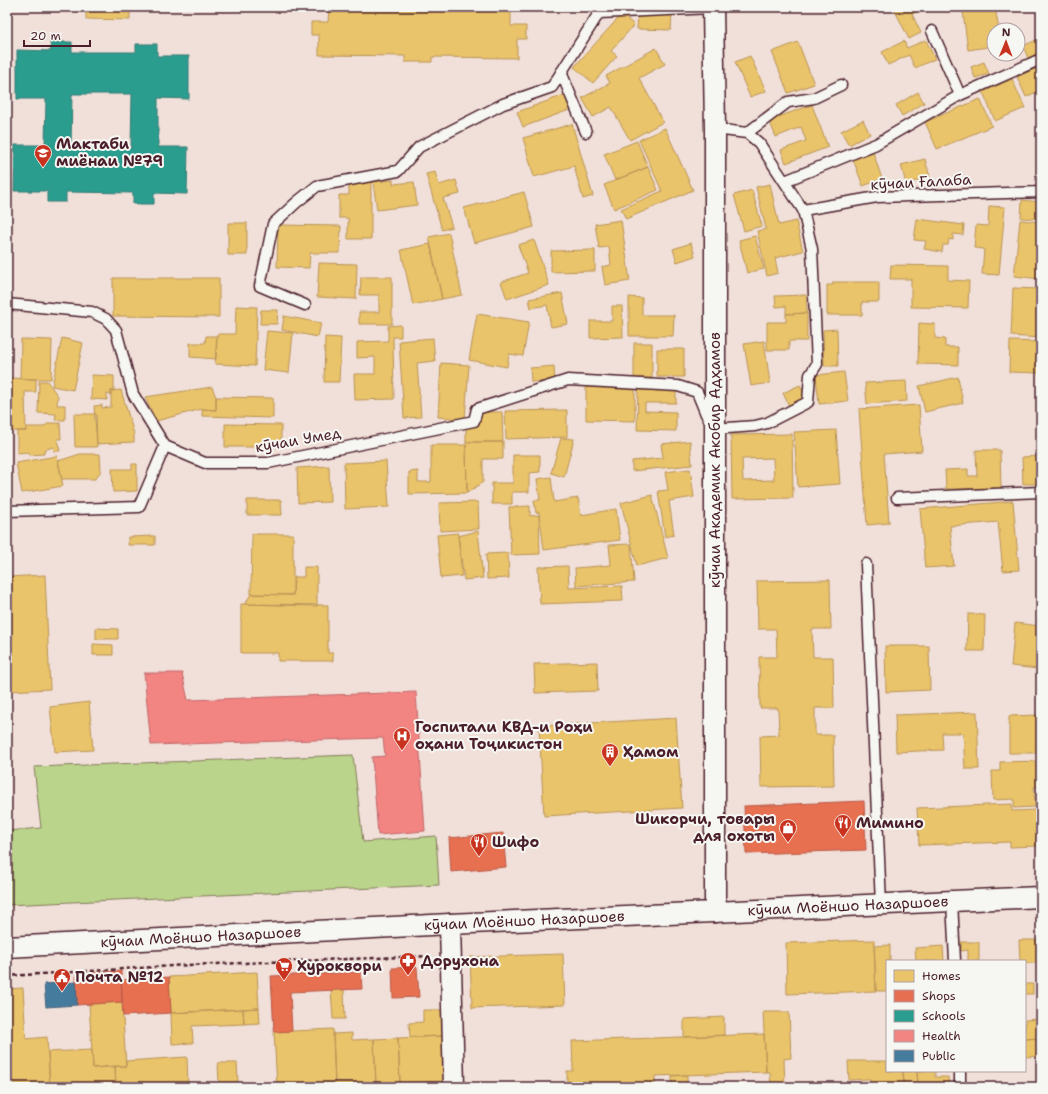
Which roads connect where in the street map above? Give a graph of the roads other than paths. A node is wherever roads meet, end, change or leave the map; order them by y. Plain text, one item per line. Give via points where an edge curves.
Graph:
1 (714, 7) edge
2 (932, 31) dead end
3 (1041, 59) edge
4 (561, 72) junction
5 (841, 85) dead end
6 (960, 95) junction
7 (715, 129) junction
8 (586, 132) dead end
9 (747, 133) junction
10 (784, 181) junction
11 (1041, 192) edge
12 (803, 210) junction
13 (7, 304) edge
14 (305, 305) dead end
15 (714, 428) junction
16 (165, 446) junction
17 (1041, 492) edge
18 (897, 498) dead end
19 (7, 511) edge
20 (866, 564) dead end
21 (1041, 897) edge
22 (952, 901) junction
23 (881, 904) junction
24 (715, 912) junction
25 (450, 924) junction
26 (7, 947) edge
27 (955, 960) edge
28 (960, 1072) edge
29 (454, 1087) edge
30 (960, 1087) edge

1 - 4 lane via 599,13
1 - 7 street, кӯчаи Академик Акобир Адҳамов
2 - 6 lane
3 - 6 lane
4 - 8 lane
4 - 14 lane via 552,87 502,104 418,147 398,171 317,186 273,224 260,286
5 - 9 lane via 814,98 788,102
6 - 10 lane via 876,144
7 - 9 lane
7 - 15 street, кӯчаи Академик Акобир Адҳамов
9 - 10 lane via 759,143
10 - 12 lane
11 - 12 lane, кӯчаи Ғалаба via 877,197
12 - 15 lane via 812,249 817,364 810,375 808,402 767,423
13 - 16 lane via 92,312 106,319 116,330 133,394
15 - 16 lane, кӯчаи Умед via 697,392 678,386 568,380 477,409 474,421 268,463 205,463
15 - 24 street, кӯчаи Академик Акобир Адҳамов
16 - 19 lane via 140,507
17 - 18 lane
20 - 23 lane
21 - 22 street, кӯчаи Моёншо Назаршоев
22 - 23 street, кӯчаи Моёншо Назаршоев
22 - 27 lane
23 - 24 street, кӯчаи Моёншо Назаршоев
24 - 25 street, кӯчаи Моёншо Назаршоев
25 - 26 street, кӯчаи Моёншо Назаршоев
25 - 29 street
28 - 30 lane

